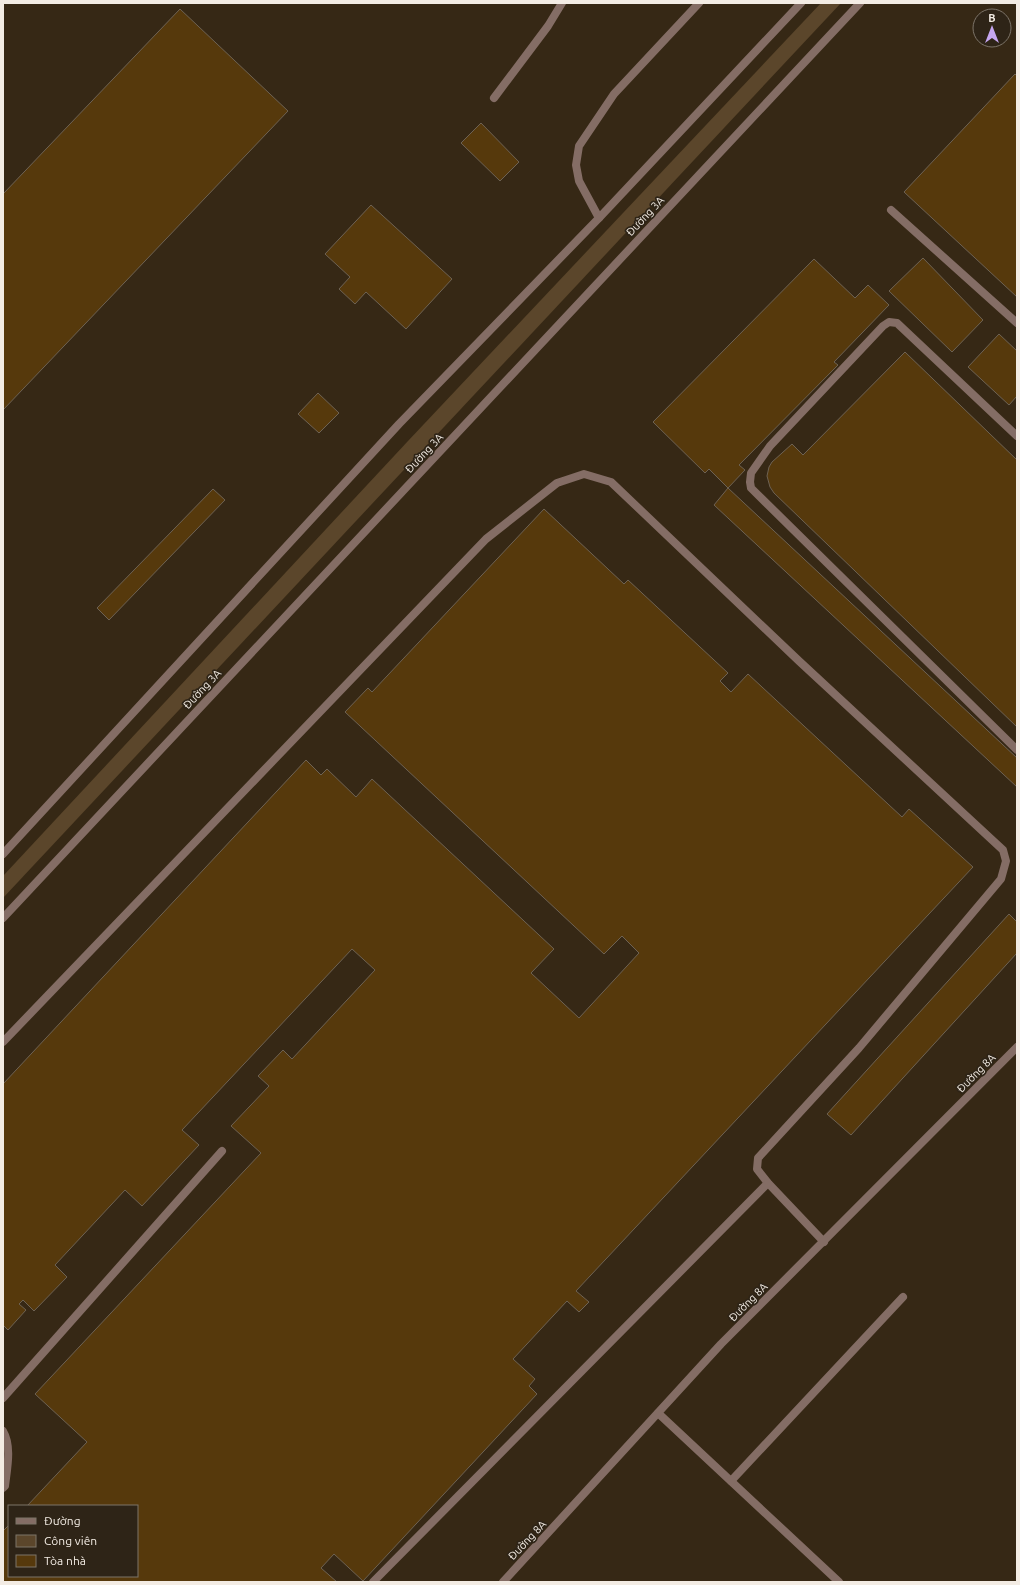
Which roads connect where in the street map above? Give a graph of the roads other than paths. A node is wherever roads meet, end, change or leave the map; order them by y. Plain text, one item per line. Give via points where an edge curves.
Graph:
1 (562, 3) edge
2 (700, 3) edge
3 (801, 3) edge
4 (860, 3) edge
5 (494, 98) dead end
6 (891, 210) dead end
7 (599, 218) junction
8 (1017, 323) edge
9 (1017, 436) edge
10 (1017, 750) edge
11 (3, 854) edge
12 (3, 918) edge
13 (3, 1042) edge
14 (1017, 1047) edge
15 (222, 1151) dead end
16 (768, 1183) junction
17 (824, 1242) junction
18 (903, 1297) dead end
19 (3, 1398) edge
20 (658, 1413) junction
21 (3, 1431) edge
22 (731, 1481) junction
23 (3, 1488) edge
24 (373, 1582) edge
25 (503, 1582) edge
26 (839, 1582) edge

1 - 5 street via 548,26
2 - 7 street via 614,94 578,146 576,165 579,181
3 - 7 street
4 - 12 street, Đường 3A
6 - 8 street
7 - 11 street via 399,424
9 - 10 street via 897,322 889,322 770,446 751,473 750,482 751,488
13 - 16 street via 486,539 557,483 584,474 611,482 799,661 1004,850 1006,862 1001,879 859,1048 758,1158 757,1169
14 - 17 street, Đường 8A
15 - 19 street
16 - 17 street
16 - 24 street
17 - 20 street, Đường 8A via 721,1344
18 - 22 street
20 - 22 street
20 - 25 street, Đường 8A
21 - 23 street via 6,1436 7,1460
22 - 26 street

